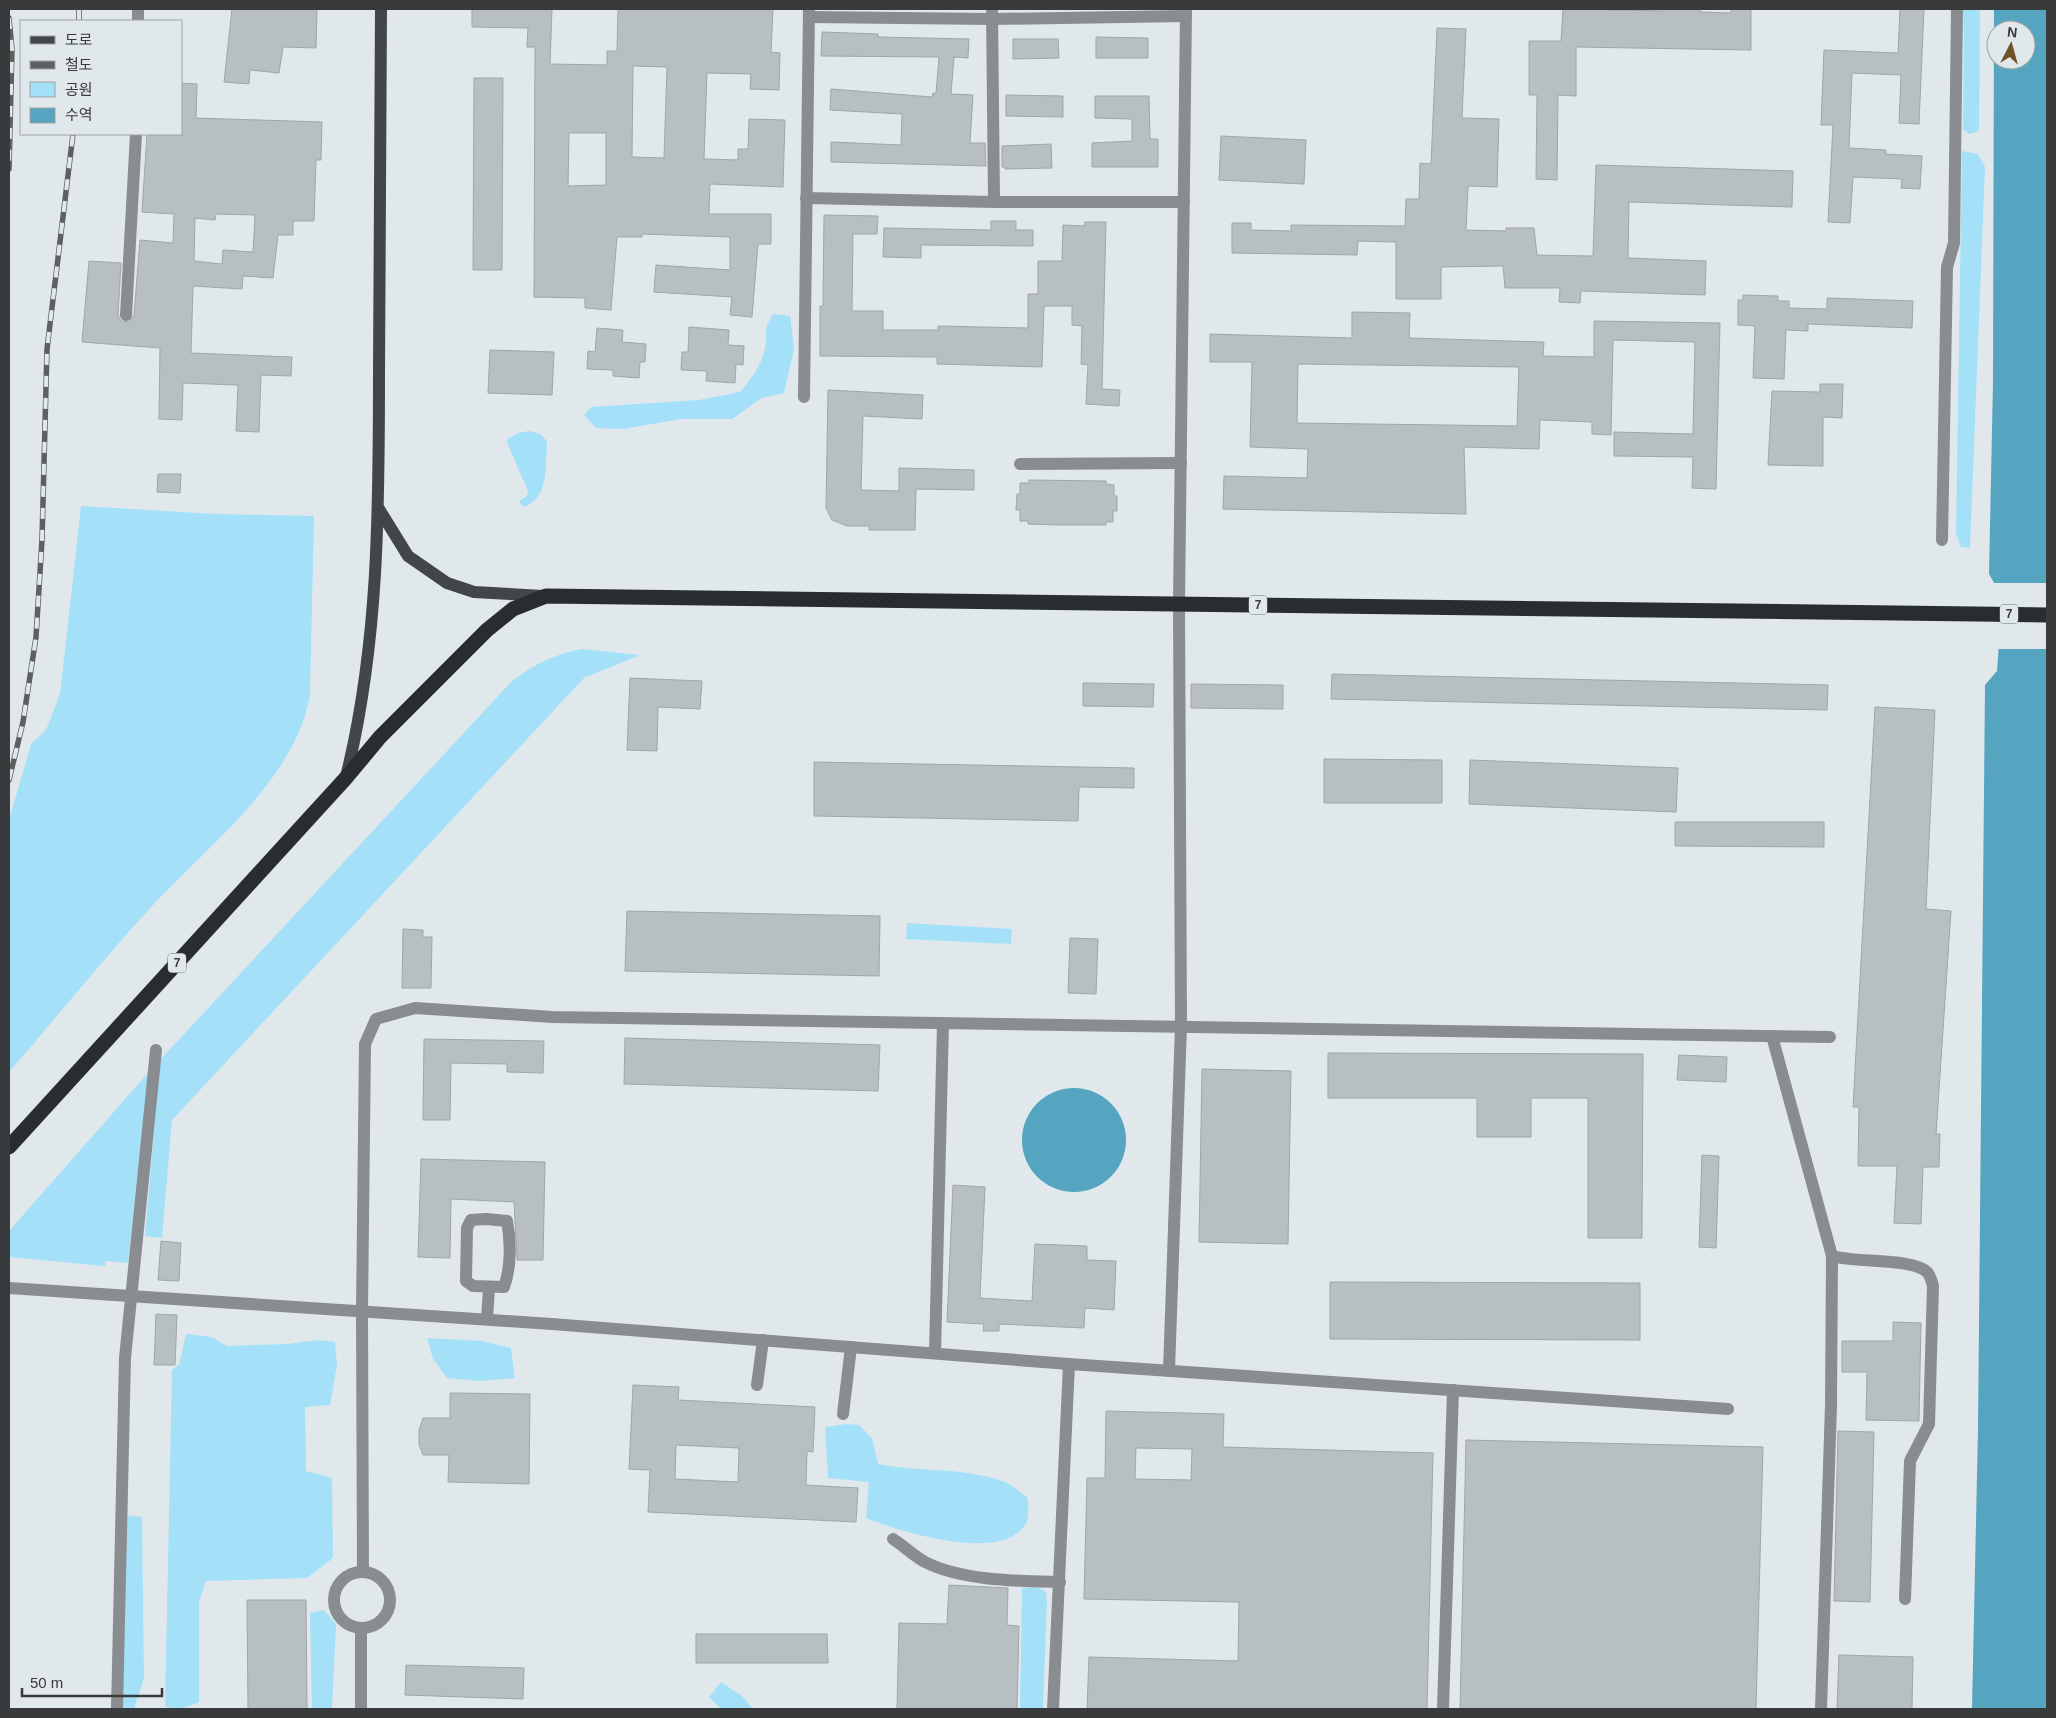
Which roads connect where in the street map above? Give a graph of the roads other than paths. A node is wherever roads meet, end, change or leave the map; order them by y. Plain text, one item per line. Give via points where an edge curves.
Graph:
1 (381, 9) edge
2 (1957, 9) edge
3 (809, 13) edge
4 (1186, 13) edge
5 (992, 14) edge
6 (136, 135) edge
7 (806, 198) junction
8 (994, 202) junction
9 (1184, 202) junction
10 (126, 315) dead end
11 (804, 397) dead end
12 (1020, 464) dead end
13 (1181, 464) junction
14 (379, 509) junction
15 (1942, 540) dead end
16 (546, 596) junction
17 (1179, 604) junction
18 (2047, 615) edge
19 (346, 779) junction
20 (943, 1023) junction
21 (1181, 1026) junction
22 (1772, 1036) junction
23 (1830, 1037) dead end
24 (156, 1050) dead end
25 (9, 1147) edge
26 (1832, 1256) junction
27 (9, 1288) edge
28 (490, 1288) junction
29 (131, 1296) junction
30 (362, 1311) junction
31 (487, 1319) junction
32 (763, 1340) junction
33 (851, 1347) junction
34 (935, 1353) junction
35 (1069, 1364) junction
36 (1169, 1371) junction
37 (756, 1385) dead end
38 (1453, 1390) junction
39 (1728, 1409) dead end
40 (843, 1414) dead end
41 (893, 1539) dead end
42 (363, 1572) junction
43 (1060, 1582) junction
44 (1905, 1598) dead end
45 (361, 1628) junction
46 (117, 1709) edge
47 (361, 1709) edge
48 (1053, 1709) edge
49 (1443, 1709) edge
50 (1821, 1709) edge

1 - 14 main road
2 - 15 street via 1954,243 1947,267
3 - 5 street
3 - 7 street
4 - 5 street
4 - 9 street
5 - 8 street
6 - 10 street
7 - 8 street
7 - 11 street
8 - 9 street
9 - 13 street
12 - 13 street
13 - 17 street
14 - 16 main road via 408,556 447,583 474,592
14 - 19 main road via 371,632 358,728
16 - 17 highway, 7
16 - 19 highway, 7 via 514,609 487,630 380,737
17 - 18 highway, 7
17 - 21 street
19 - 25 highway, 7
20 - 21 street
20 - 30 street via 552,1017 415,1008 376,1019 365,1044
20 - 34 street
21 - 22 street
21 - 36 street
22 - 23 street
22 - 26 street
24 - 29 street
26 - 44 street via 1844,1260 1916,1265 1928,1273 1933,1286 1929,1424 1910,1461
26 - 50 street via 1831,1405
27 - 29 street
28 - 28 street via 474,1286 466,1281 467,1228 471,1220 507,1221 508,1277 504,1287
28 - 31 street
29 - 30 street
29 - 46 street via 125,1358
30 - 31 street
30 - 42 street
31 - 32 street
32 - 33 street
32 - 37 street
33 - 34 street
33 - 40 street
34 - 35 street
35 - 36 street
35 - 43 street
36 - 38 street
38 - 39 street
38 - 49 street
41 - 43 street via 926,1562 960,1573
42 - 45 street via 340,1583 334,1599 335,1608 345,1622
42 - 45 street via 372,1574 385,1585 390,1601 384,1618 370,1627
43 - 48 street
45 - 47 street

